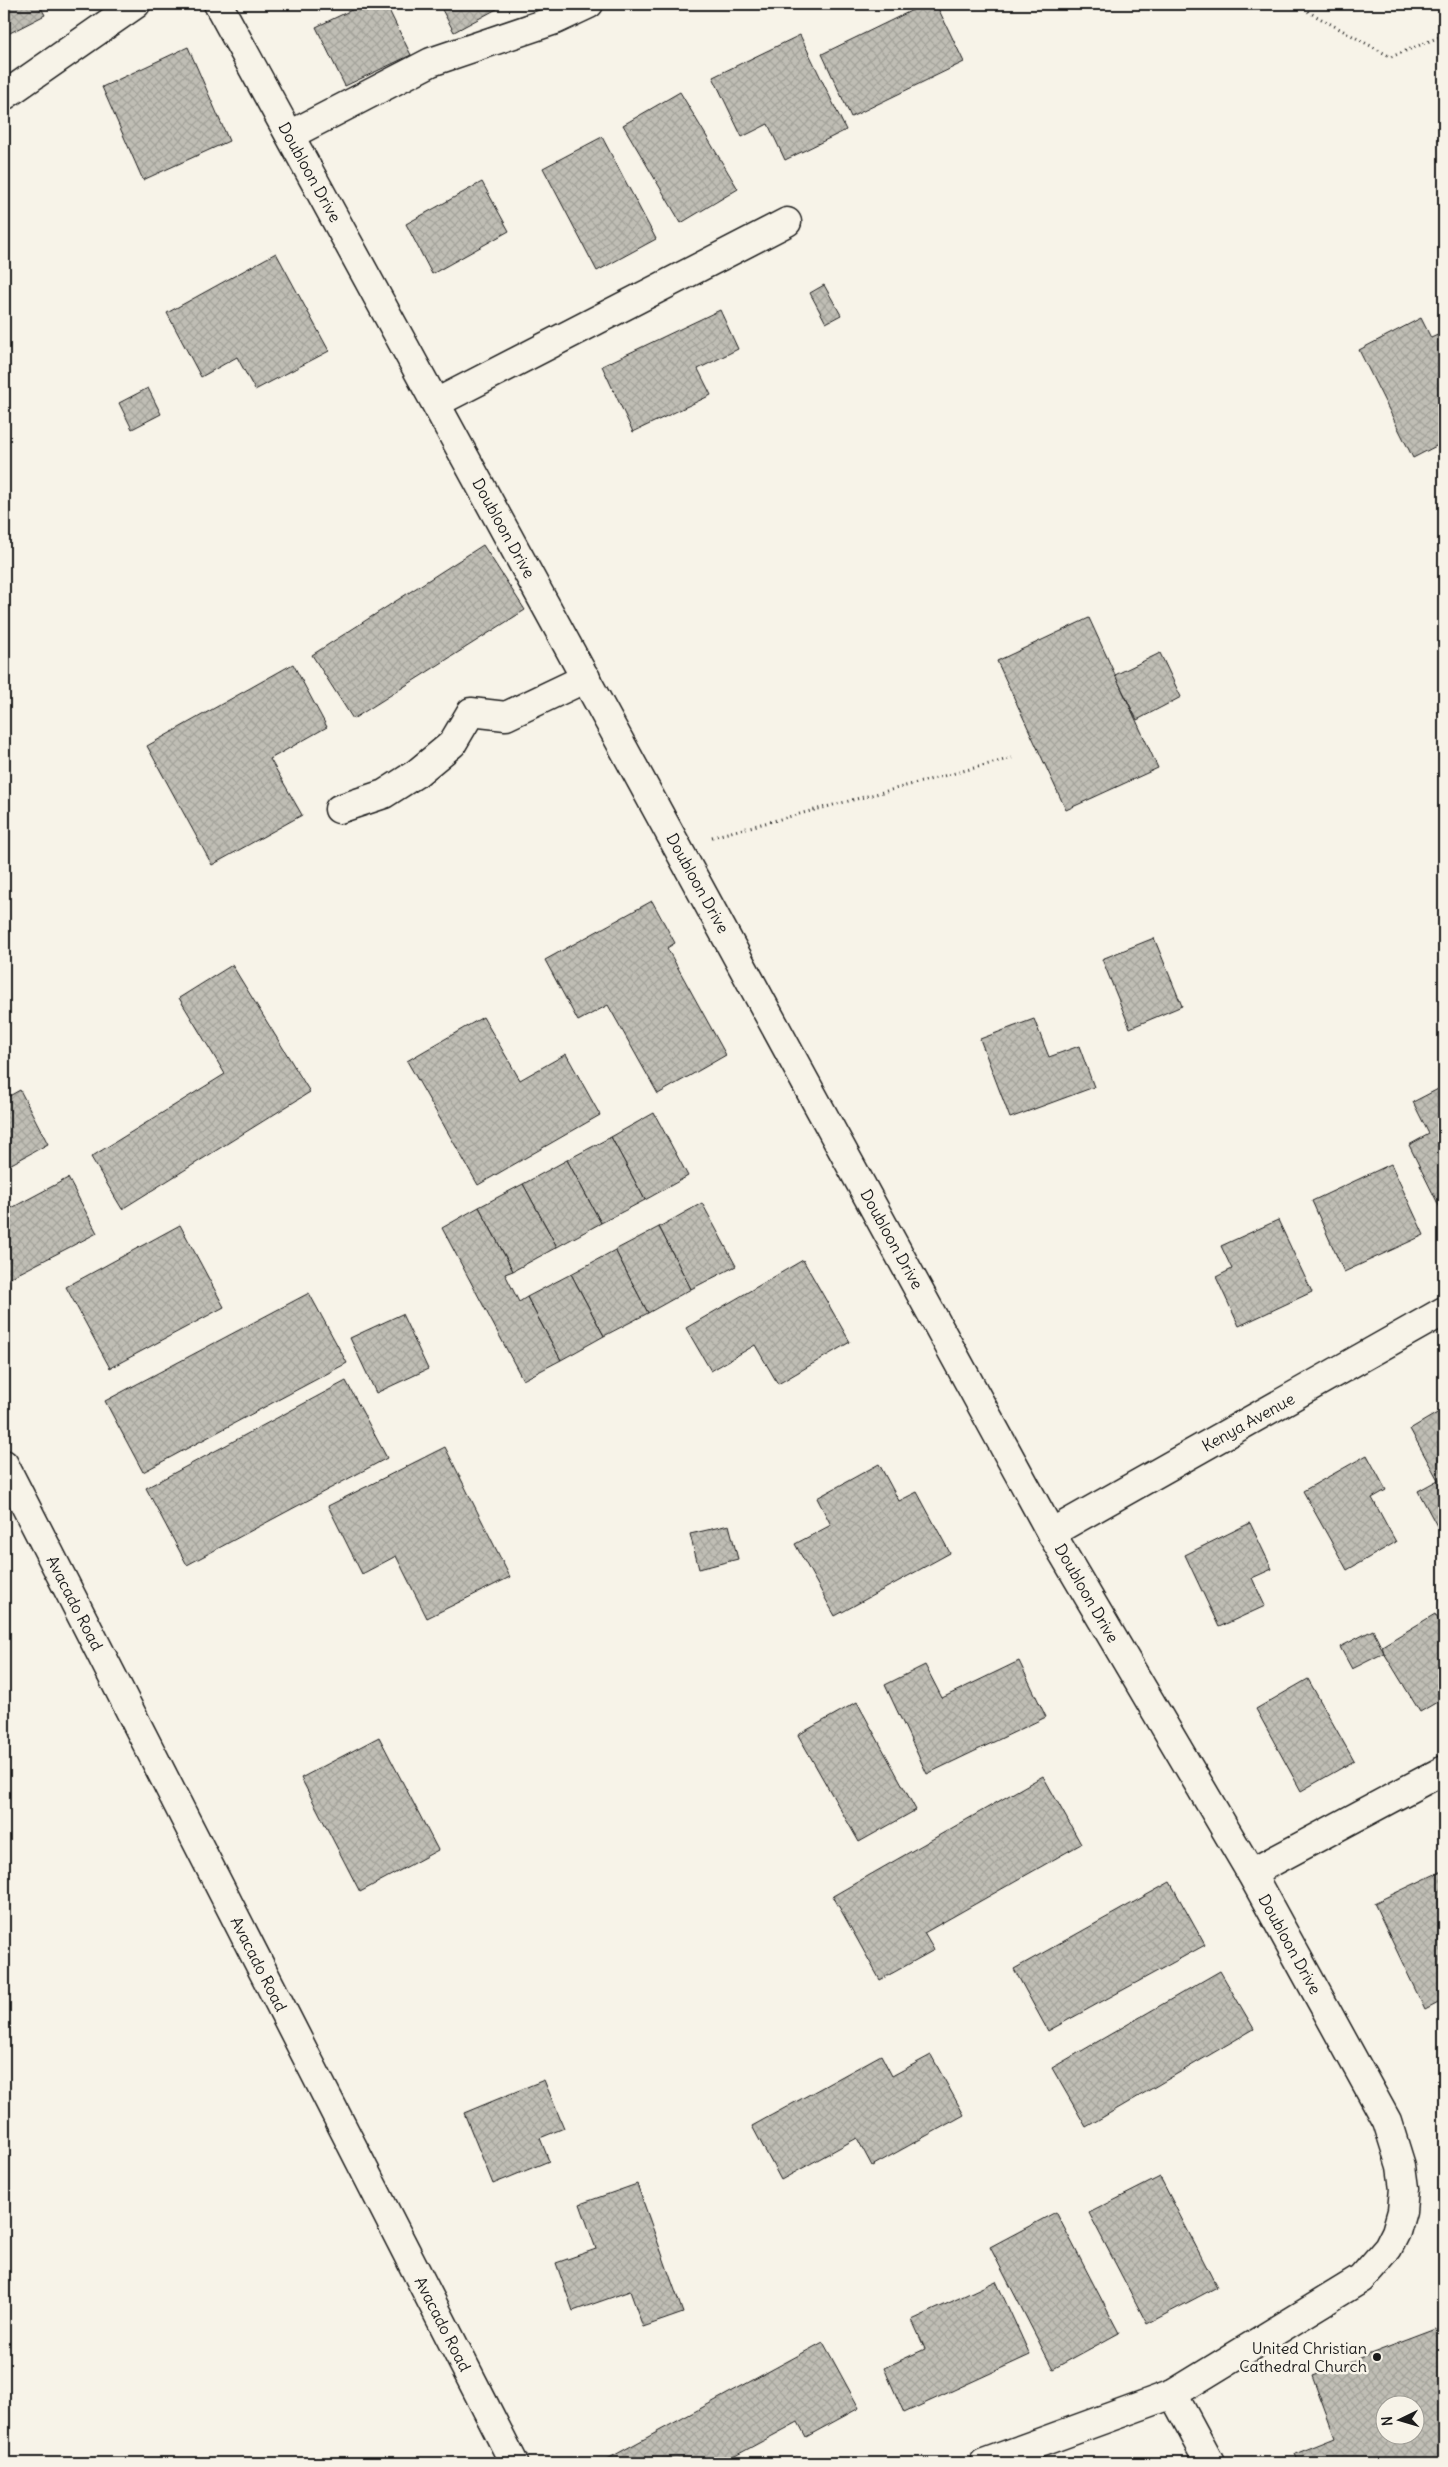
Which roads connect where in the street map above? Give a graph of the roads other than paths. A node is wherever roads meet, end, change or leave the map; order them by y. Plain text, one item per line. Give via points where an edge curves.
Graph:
1 (136, 4) edge
2 (218, 4) edge
3 (589, 4) edge
4 (4, 96) edge
5 (290, 135) junction
6 (787, 222) dead end
7 (436, 403) junction
8 (586, 678) junction
9 (339, 809) dead end
10 (1444, 1311) edge
11 (4, 1464) edge
12 (1052, 1533) junction
13 (1444, 1770) edge
14 (1251, 1873) junction
15 (1173, 2394) junction
16 (514, 2463) edge
17 (984, 2463) edge
18 (1210, 2463) edge

1 - 4 street
2 - 5 street, Doubloon Drive
3 - 5 street via 555,20 431,62
5 - 7 street, Doubloon Drive
6 - 7 street
7 - 8 street, Doubloon Drive
8 - 9 street via 506,716 471,712 452,744 417,773 384,794
8 - 12 street, Doubloon Drive
10 - 12 street, Kenya Avenue
11 - 16 street, Avacado Road
12 - 14 street, Doubloon Drive
13 - 14 street
14 - 15 street, Doubloon Drive via 1387,2121 1402,2166 1402,2211 1388,2248 1361,2279
15 - 17 street, Doubloon Drive
15 - 18 street

